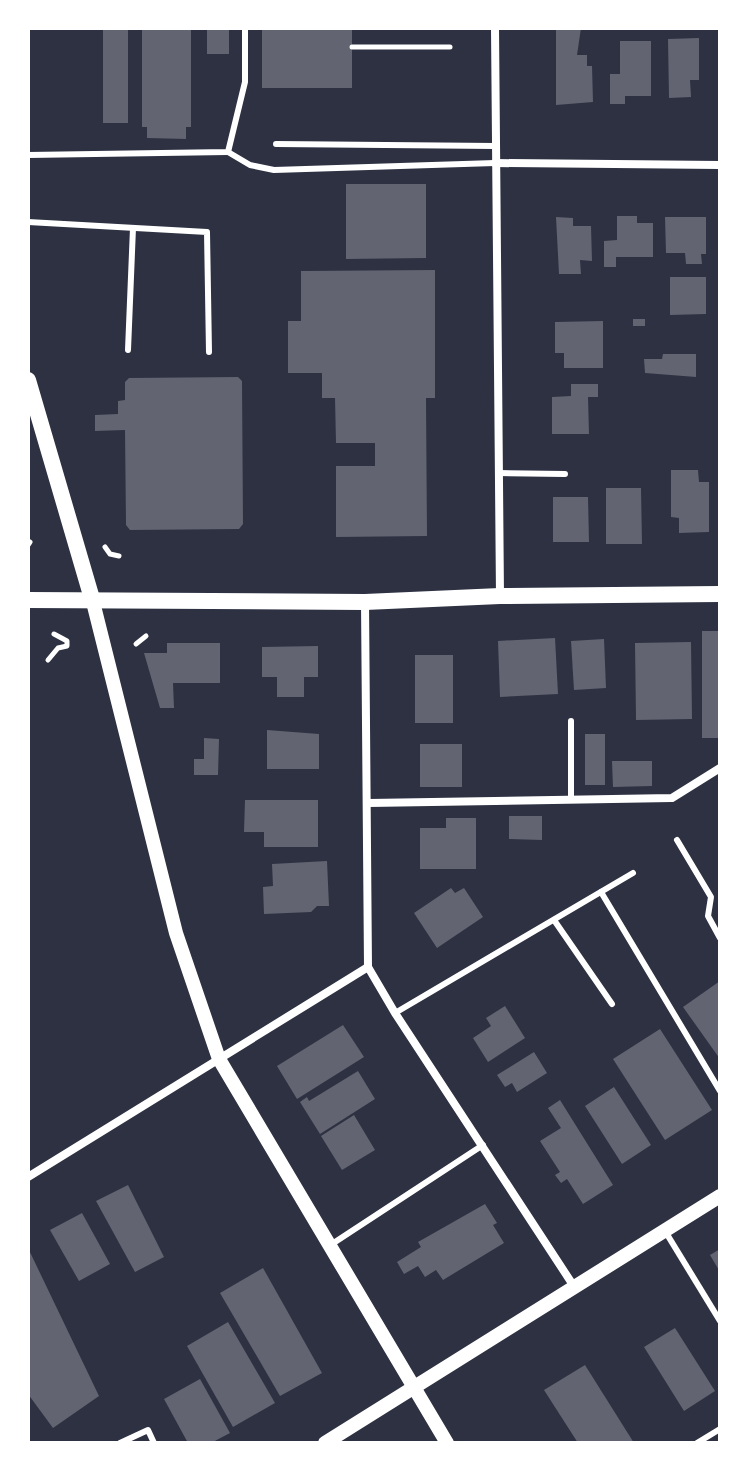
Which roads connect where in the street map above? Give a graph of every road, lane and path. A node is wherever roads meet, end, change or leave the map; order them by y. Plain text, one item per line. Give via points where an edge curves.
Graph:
1 (245, 28) edge
2 (495, 28) edge
3 (352, 47) dead end
4 (450, 47) dead end
5 (276, 144) dead end
6 (495, 146) junction
7 (228, 152) junction
8 (28, 155) edge
9 (495, 163) junction
10 (720, 165) edge
11 (28, 222) edge
12 (133, 228) junction
13 (128, 350) dead end
14 (209, 352) dead end
15 (28, 380) edge
16 (498, 473) junction
17 (565, 474) dead end
18 (105, 547) dead end
19 (119, 556) dead end
20 (720, 594) edge
21 (500, 596) junction
22 (28, 600) edge
23 (93, 602) junction
24 (365, 602) junction
25 (54, 634) dead end
26 (146, 636) dead end
27 (136, 644) dead end
28 (48, 660) dead end
29 (571, 721) dead end
30 (720, 768) edge
31 (571, 798) junction
32 (369, 803) junction
33 (677, 840) dead end
34 (633, 873) dead end
35 (601, 892) junction
36 (554, 920) junction
37 (720, 938) edge
38 (368, 967) junction
39 (612, 1004) dead end
40 (395, 1013) junction
41 (219, 1059) junction
42 (720, 1091) edge
43 (483, 1145) junction
44 (28, 1177) edge
45 (720, 1196) edge
46 (665, 1231) junction
47 (330, 1246) junction
48 (576, 1289) junction
49 (720, 1321) edge
50 (414, 1387) junction
51 (720, 1429) edge
52 (120, 1443) edge
53 (154, 1443) edge
54 (325, 1443) edge
55 (447, 1443) edge
56 (697, 1443) edge

1 - 7 lane via 245,82
2 - 6 street
3 - 4 path
5 - 6 lane
6 - 9 street
7 - 8 lane
7 - 9 lane via 250,165 274,170
9 - 10 street
9 - 16 street
11 - 12 lane
12 - 13 lane
12 - 14 lane via 207,232
15 - 23 main road
16 - 17 lane
16 - 21 street
18 - 19 path
20 - 21 main road
21 - 24 main road
22 - 23 main road
23 - 24 main road
23 - 41 street via 176,933
24 - 32 street
25 - 28 path via 67,646
26 - 27 path
29 - 31 lane
30 - 31 street via 672,798
31 - 32 street
32 - 38 street
33 - 37 lane via 711,897 708,916
34 - 35 lane
35 - 36 lane
35 - 42 lane
36 - 39 lane
36 - 40 lane
38 - 40 street
38 - 41 street
40 - 43 street
41 - 44 street
41 - 47 street
43 - 47 lane
43 - 48 street
45 - 46 street
46 - 48 street
46 - 49 lane
47 - 50 street
48 - 50 street
50 - 54 street
50 - 55 street
51 - 56 lane
52 - 53 lane via 148,1430

